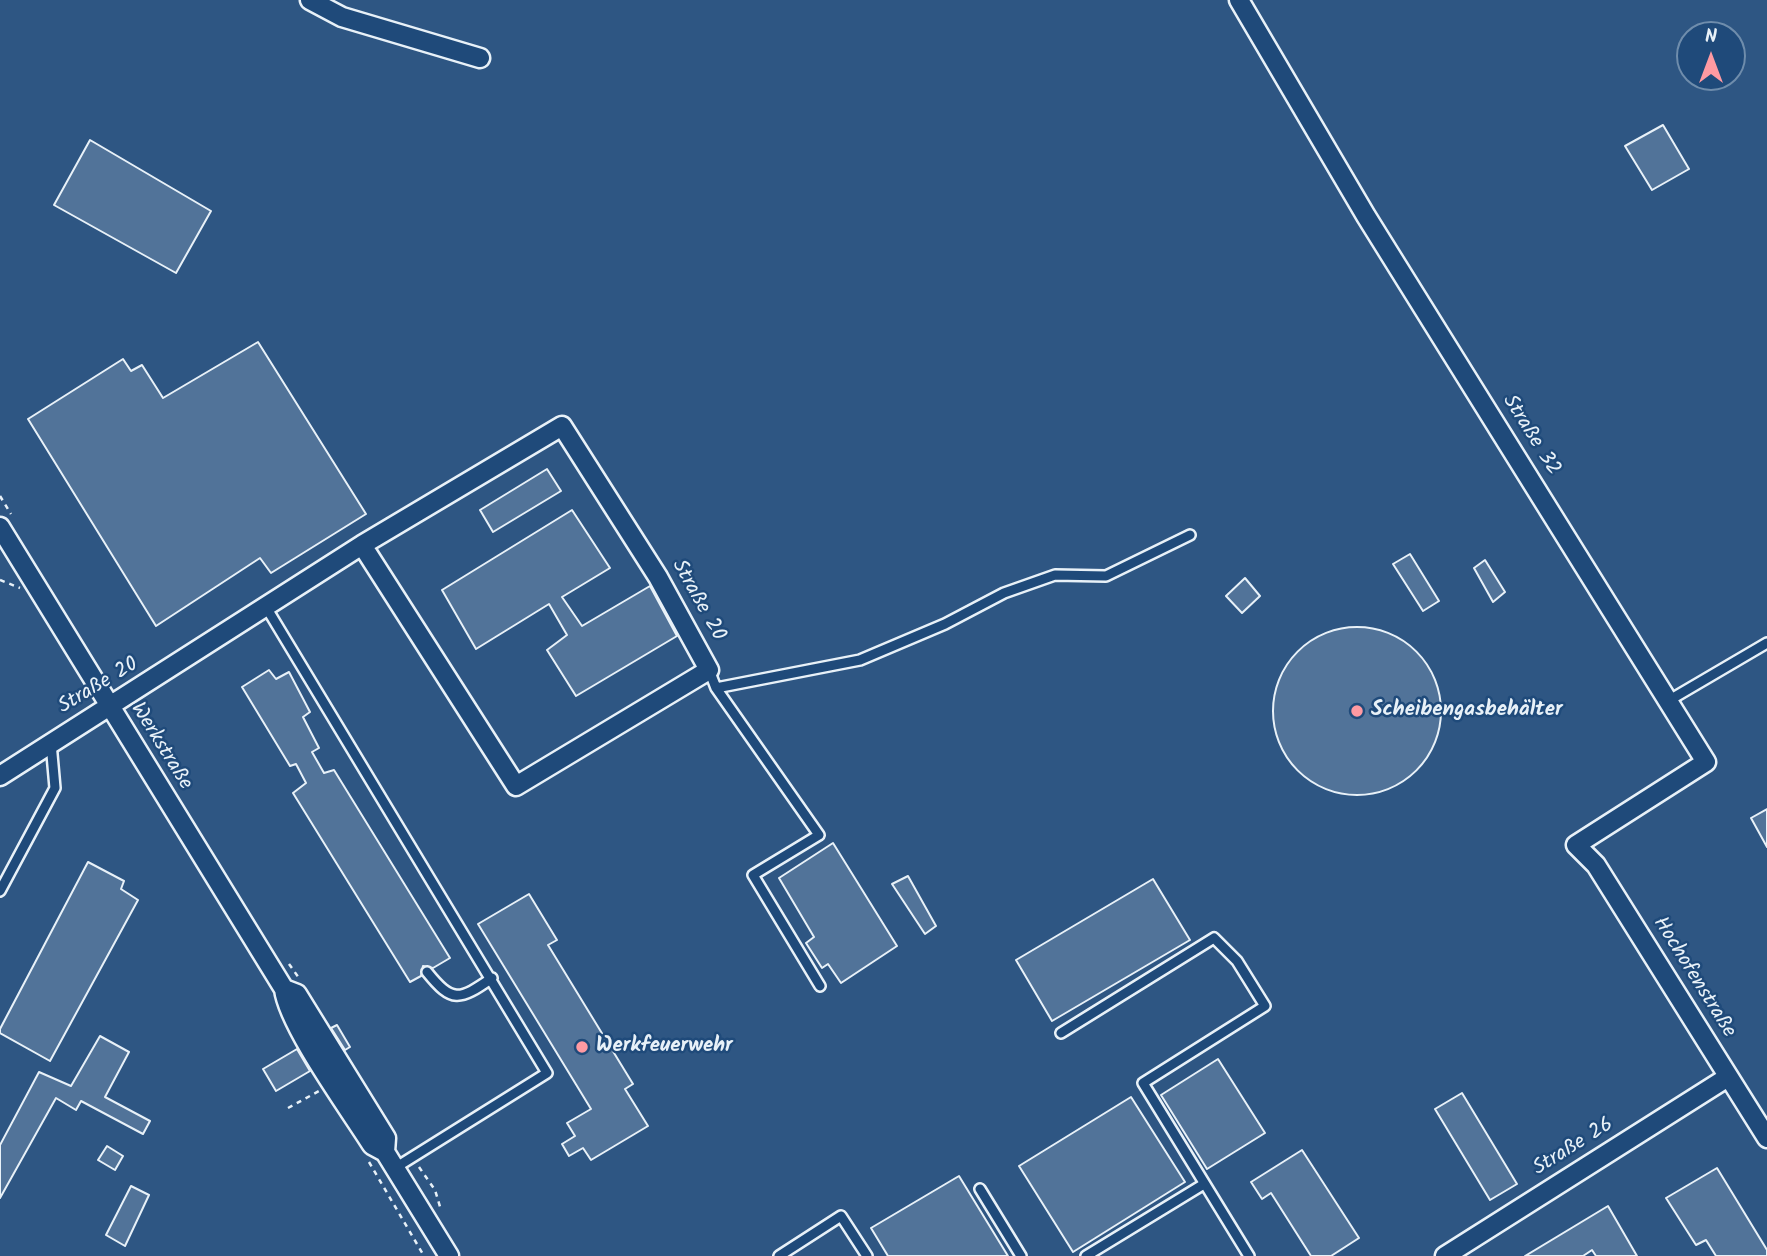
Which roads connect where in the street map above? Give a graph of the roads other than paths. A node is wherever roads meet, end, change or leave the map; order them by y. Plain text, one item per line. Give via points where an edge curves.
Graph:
1 (310, 0) edge
2 (1239, 0) edge
3 (480, 58) dead end
4 (0, 527) edge
5 (1190, 535) dead end
6 (362, 545) junction
7 (266, 607) junction
8 (1767, 643) edge
9 (709, 670) junction
10 (716, 688) junction
11 (1668, 701) junction
12 (108, 707) junction
13 (51, 743) junction
14 (0, 776) edge
15 (1576, 845) joint
16 (0, 891) edge
17 (427, 972) dead end
18 (492, 978) junction
19 (820, 986) dead end
20 (1061, 1033) dead end
21 (1728, 1077) junction
22 (1767, 1138) edge
23 (395, 1168) junction
24 (1204, 1184) junction
25 (980, 1189) dead end
26 (449, 1256) edge
27 (779, 1256) edge
28 (867, 1256) edge
29 (1021, 1256) edge
30 (1086, 1256) edge
31 (1249, 1256) edge
32 (1445, 1256) edge

1 - 3 street via 342,18
2 - 11 street, Straße 32 via 1366,216
4 - 12 street, Werkstraße
5 - 10 lane via 1107,576 1055,575 1004,593 860,660
6 - 7 street, Straße 20
6 - 9 street, Straße 20 via 516,786
6 - 9 street, Straße 20 via 562,426 659,577
7 - 12 street, Straße 20
7 - 18 lane
8 - 11 lane
9 - 10 lane
10 - 19 lane via 819,835 753,875
11 - 15 street, Straße 32 via 1706,762
12 - 13 street, Straße 20
12 - 23 street, Werkstraße via 284,989 286,1002 314,1054 372,1144 385,1152
13 - 14 street, Straße 20
13 - 16 lane via 55,788
15 - 21 street, Hochofenstraße via 1596,865
17 - 18 lane via 451,996
18 - 23 lane via 547,1073
20 - 24 lane via 1214,937 1237,961 1265,1006 1143,1083
21 - 22 street, Hochofenstraße
21 - 32 street, Straße 26
23 - 26 street, Werkstraße
24 - 30 lane
24 - 31 lane
25 - 29 lane
27 - 28 lane via 841,1216

